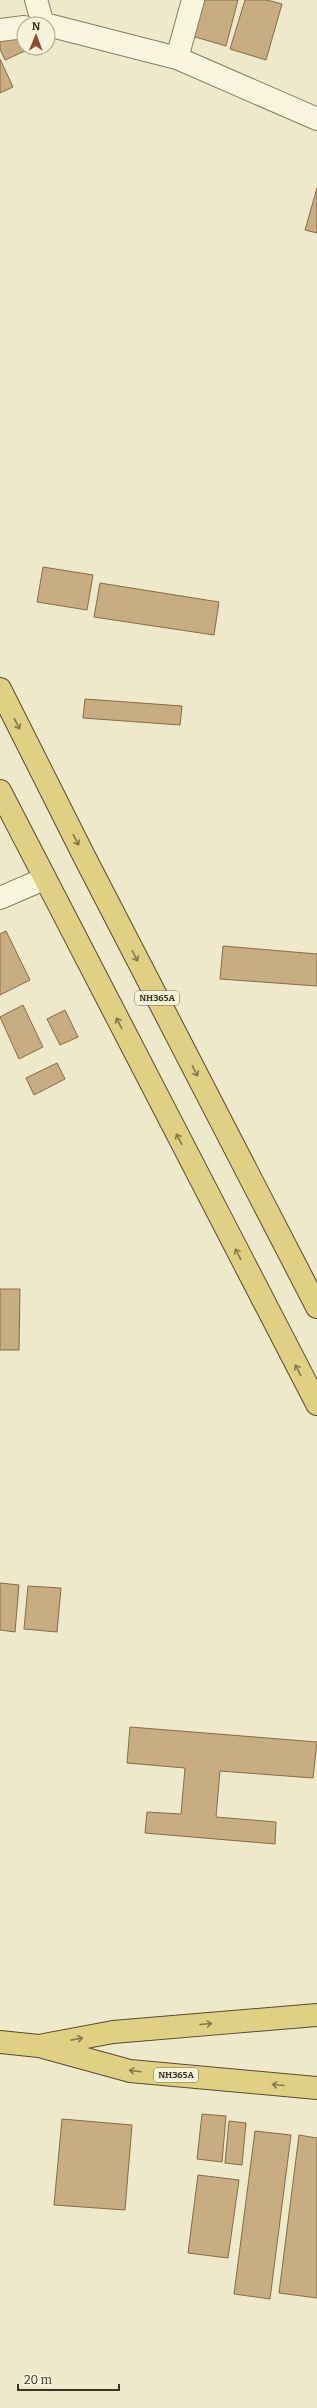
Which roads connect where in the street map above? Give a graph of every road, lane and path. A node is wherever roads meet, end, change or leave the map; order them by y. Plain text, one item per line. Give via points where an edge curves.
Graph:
1 (36, 0) edge
2 (193, 0) edge
3 (40, 16) edge
4 (16, 27) edge
5 (56, 27) edge
6 (0, 30) edge
7 (177, 58) junction
8 (317, 119) edge
9 (0, 689) edge
10 (0, 791) edge
11 (44, 879) junction
12 (0, 898) edge
13 (317, 1307) edge
14 (317, 1404) edge
15 (317, 2016) edge
16 (0, 2042) edge
17 (39, 2046) junction
18 (317, 2088) edge

1 - 3 street
2 - 7 street
4 - 6 street
5 - 7 street
7 - 8 street
9 -> 13 highway, NH365A
10 - 11 highway
11 - 12 street
14 -> 11 highway
17 -> 15 highway, NH365A via 113,2032
16 - 17 highway, NH365A
18 -> 17 highway, NH365A via 130,2071

